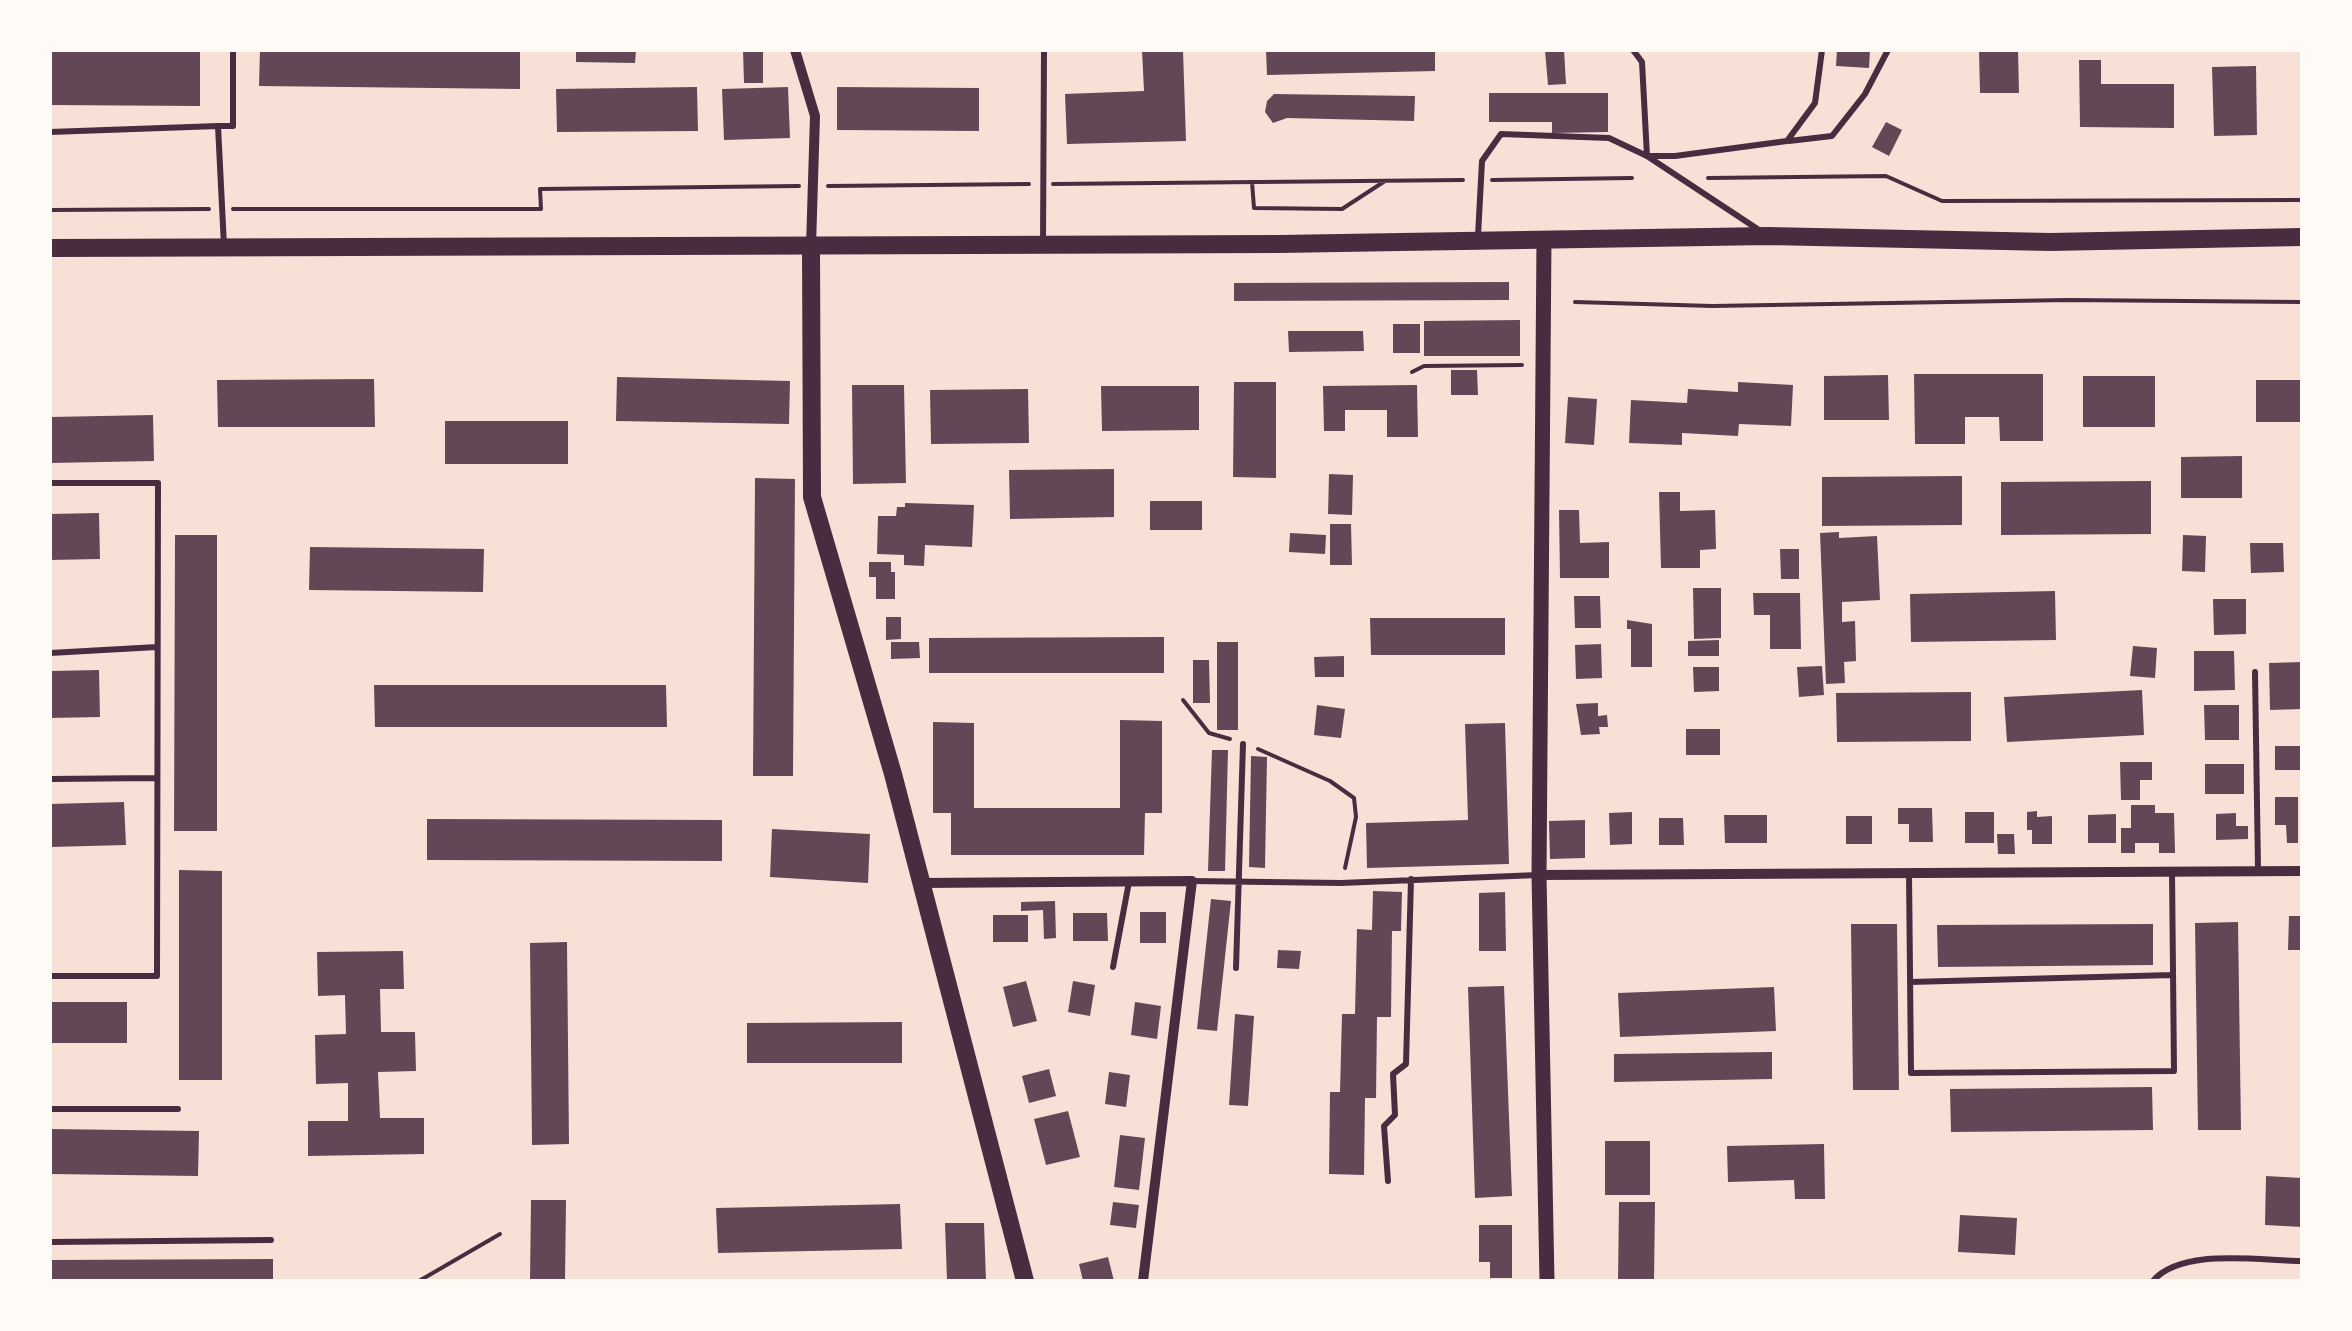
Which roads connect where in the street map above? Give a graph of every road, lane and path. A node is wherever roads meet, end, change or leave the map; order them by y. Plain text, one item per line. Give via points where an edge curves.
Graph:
1 (233, 50) edge
2 (795, 50) edge
3 (1044, 50) edge
4 (1633, 50) edge
5 (1822, 50) edge
6 (1888, 50) edge
7 (218, 126) junction
8 (50, 132) edge
9 (1787, 141) junction
10 (1647, 156) junction
11 (1632, 178) dead end
12 (1708, 178) dead end
13 (1464, 180) dead end
14 (1492, 180) dead end
15 (1385, 181) junction
16 (1252, 182) junction
17 (1043, 184) junction
18 (813, 186) junction
19 (2302, 200) edge
20 (222, 209) junction
21 (50, 210) edge
22 (1768, 236) junction
23 (2302, 236) edge
24 (1478, 240) junction
25 (1544, 240) junction
26 (1043, 245) junction
27 (811, 246) junction
28 (50, 248) edge
29 (224, 248) junction
30 (1575, 302) dead end
31 (2302, 302) edge
32 (1522, 366) dead end
33 (1412, 372) dead end
34 (50, 483) edge
35 (157, 648) junction
36 (50, 653) edge
37 (2255, 672) dead end
38 (1183, 700) dead end
39 (1243, 744) junction
40 (156, 778) junction
41 (50, 779) edge
42 (2258, 868) junction
43 (2172, 870) junction
44 (2302, 870) edge
45 (1909, 872) junction
46 (1539, 876) junction
47 (1411, 879) junction
48 (1239, 880) junction
49 (1129, 882) junction
50 (1192, 882) junction
51 (1342, 882) junction
52 (921, 883) junction
53 (1113, 967) dead end
54 (1236, 968) dead end
55 (50, 976) edge
56 (2173, 976) junction
57 (1910, 982) junction
58 (50, 1109) edge
59 (178, 1109) dead end
60 (1388, 1181) dead end
61 (500, 1234) dead end
62 (271, 1240) dead end
63 (50, 1242) edge
64 (2302, 1262) edge
65 (419, 1281) edge
66 (1024, 1281) edge
67 (1142, 1281) edge
68 (1547, 1281) edge
69 (2153, 1281) edge

1 - 7 lane via 232,126
2 - 18 street via 815,116
3 - 17 lane
4 - 10 lane via 1642,62
5 - 9 lane via 1814,103
6 - 9 lane via 1832,136
7 - 8 lane
7 - 20 lane
9 - 10 lane
10 - 22 lane
10 - 24 lane via 1609,138 1501,134 1482,161
11 - 14 path
12 - 19 path via 1886,176 1942,201
13 - 15 path
15 - 16 path
15 - 16 path via 1342,209 1254,208
16 - 17 path
17 - 18 path
17 - 26 lane
18 - 20 path via 540,188 540,208
18 - 27 street
20 - 21 path
20 - 29 lane
22 - 23 main road via 2050,242
22 - 25 main road
24 - 25 main road
24 - 26 main road
25 - 46 street
26 - 27 main road
27 - 29 main road
27 - 52 main road via 812,496
28 - 29 main road
30 - 31 path
32 - 33 path via 1424,366
34 - 35 lane via 158,483
35 - 36 lane
35 - 40 lane
37 - 42 lane
38 - 39 path via 1209,733
39 - 48 lane
39 - 51 path via 1354,798
40 - 41 lane
40 - 55 lane via 157,976
42 - 43 street
42 - 44 street
43 - 45 street
43 - 56 lane
45 - 46 street
45 - 57 lane
46 - 47 lane
46 - 68 street
47 - 51 lane
47 - 60 lane via 1406,1064 1393,1074 1394,1115 1384,1126
48 - 50 lane
48 - 51 lane
48 - 54 lane
49 - 50 street
49 - 52 street
49 - 53 lane
50 - 67 street
52 - 66 main road
56 - 57 lane
56 - 57 lane via 2174,1071 1911,1073
58 - 59 lane
61 - 65 path
62 - 63 lane
64 - 69 lane via 2184,1262

